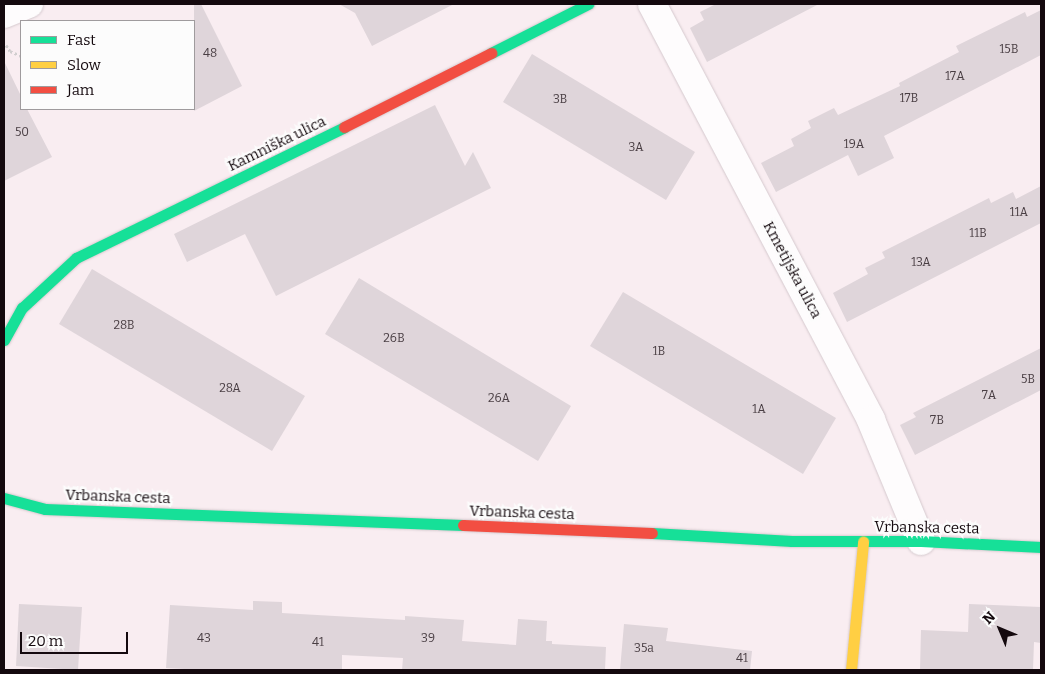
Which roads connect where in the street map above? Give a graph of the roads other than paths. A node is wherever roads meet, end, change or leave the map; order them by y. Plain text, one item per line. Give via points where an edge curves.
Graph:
1 (29, 4) edge
2 (588, 4) edge
3 (652, 4) edge
4 (4, 14) edge
5 (4, 340) edge
6 (4, 498) edge
7 (921, 541) junction
8 (863, 542) junction
9 (1041, 547) edge
10 (851, 670) edge

1 - 4 street
2 - 5 street, Kamniška ulica via 76,258 22,308
3 - 7 street, Kmetijska ulica via 871,420
6 - 8 street, Vrbanska cesta via 45,509
7 - 8 street, Vrbanska cesta
7 - 9 street, Vrbanska cesta
8 - 10 street

